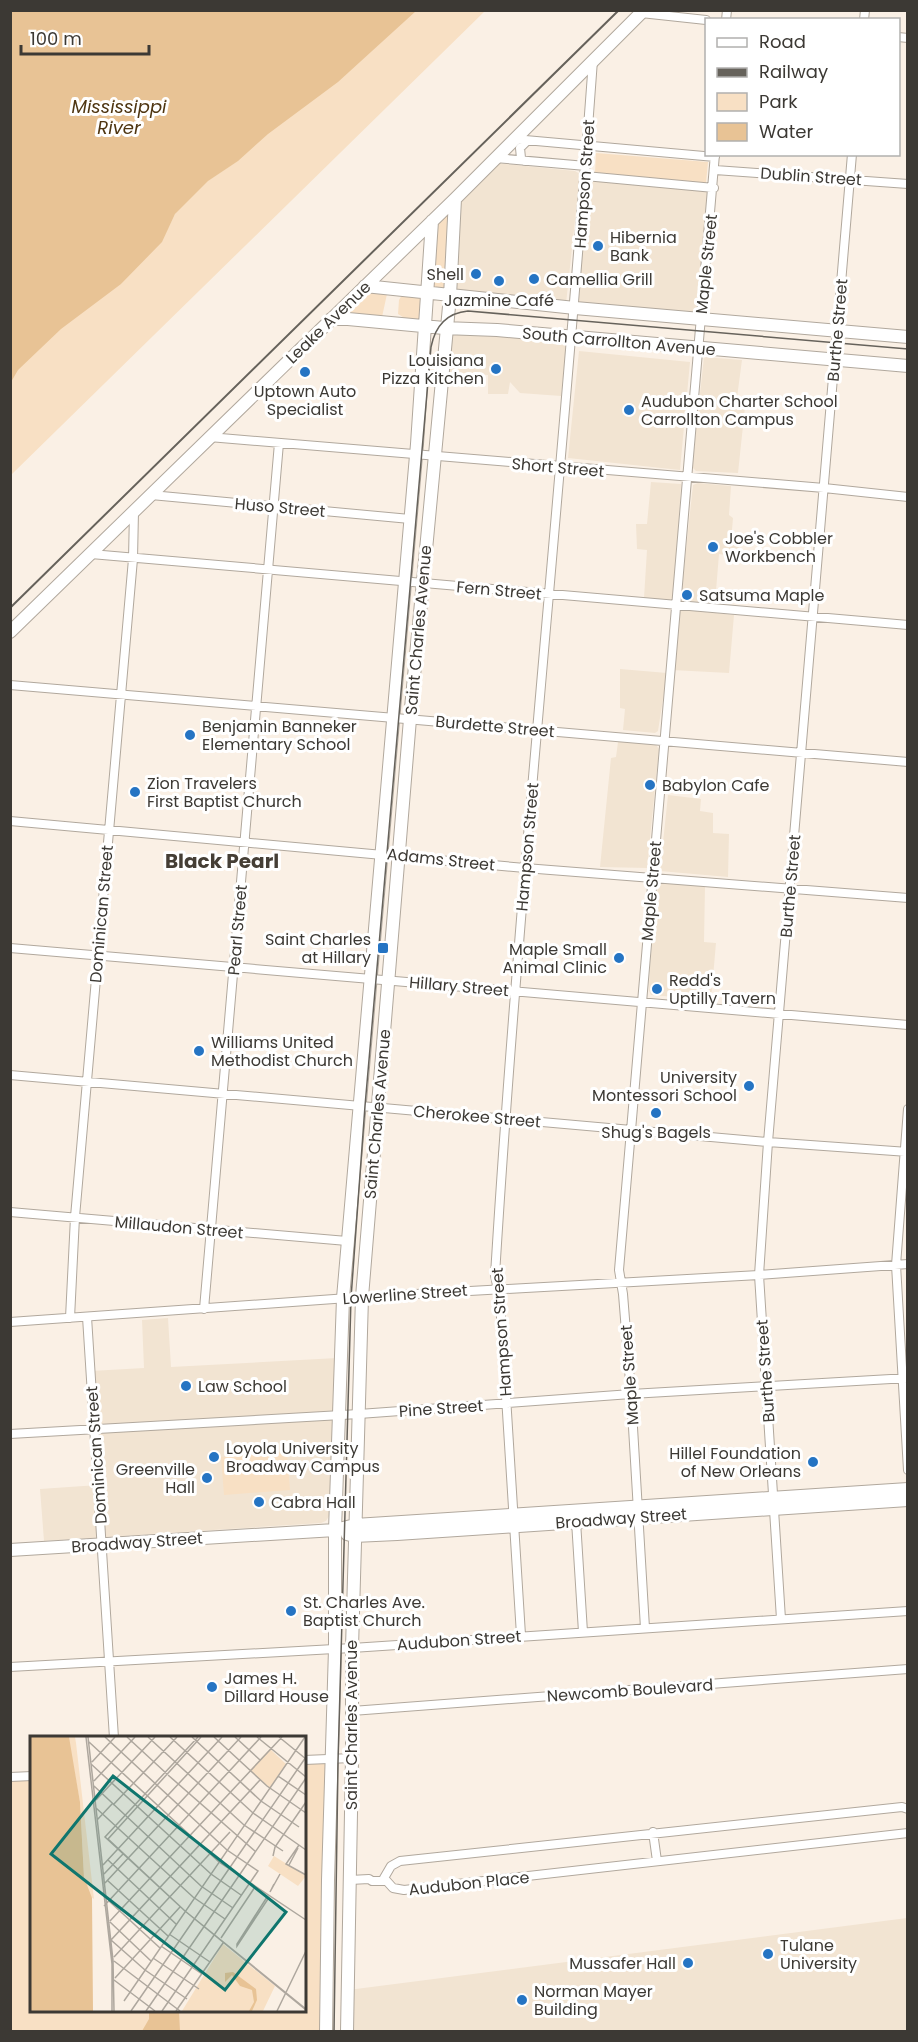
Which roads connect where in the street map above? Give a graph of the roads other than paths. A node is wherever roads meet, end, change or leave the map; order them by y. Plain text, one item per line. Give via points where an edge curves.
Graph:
1 (642, 12) edge
2 (705, 20) edge
3 (593, 60) junction
4 (514, 139) junction
5 (527, 141) junction
6 (587, 146) junction
7 (852, 156) edge
8 (495, 158) junction
9 (524, 161) junction
10 (715, 162) edge
11 (585, 171) junction
12 (850, 179) junction
13 (908, 184) edge
14 (714, 188) junction
15 (455, 199) junction
16 (432, 221) junction
17 (365, 286) junction
18 (427, 293) junction
19 (450, 296) junction
20 (575, 308) junction
21 (331, 319) junction
22 (701, 319) junction
23 (425, 327) junction
24 (447, 328) junction
25 (837, 331) junction
26 (572, 337) junction
27 (908, 337) edge
28 (698, 348) junction
29 (835, 360) junction
30 (908, 366) edge
31 (208, 437) junction
32 (279, 443) junction
33 (416, 455) junction
34 (435, 457) junction
35 (560, 468) junction
36 (686, 478) junction
37 (824, 488) junction
38 (150, 495) junction
39 (908, 497) edge
40 (273, 506) junction
41 (134, 511) junction
42 (410, 519) junction
43 (90, 554) junction
44 (133, 559) junction
45 (268, 570) junction
46 (404, 582) junction
47 (422, 583) junction
48 (549, 594) junction
49 (675, 605) junction
50 (813, 616) junction
51 (908, 625) edge
52 (10, 633) edge
53 (10, 685) edge
54 (120, 694) junction
55 (256, 706) junction
56 (393, 718) junction
57 (410, 719) junction
58 (537, 730) junction
59 (663, 741) junction
60 (801, 753) junction
61 (908, 762) edge
62 (10, 821) edge
63 (109, 829) junction
64 (244, 841) junction
65 (382, 854) junction
66 (399, 855) junction
67 (525, 868) junction
68 (652, 878) junction
69 (790, 889) junction
70 (908, 898) edge
71 (10, 948) edge
72 (98, 956) junction
73 (233, 968) junction
74 (370, 978) junction
75 (389, 980) junction
76 (515, 991) junction
77 (641, 1002) junction
78 (779, 1014) junction
79 (908, 1024) edge
80 (10, 1075) edge
81 (87, 1082) junction
82 (223, 1094) junction
83 (359, 1105) junction
84 (377, 1107) junction
85 (908, 1109) edge
86 (504, 1118) junction
87 (630, 1129) junction
88 (768, 1142) junction
89 (906, 1152) edge
90 (10, 1212) edge
91 (75, 1217) junction
92 (212, 1230) junction
93 (347, 1241) junction
94 (908, 1264) edge
95 (896, 1265) junction
96 (759, 1275) junction
97 (621, 1283) junction
98 (496, 1288) junction
99 (362, 1297) junction
100 (343, 1298) junction
101 (204, 1309) junction
102 (87, 1317) junction
103 (70, 1318) junction
104 (10, 1322) edge
105 (905, 1378) edge
106 (767, 1386) junction
107 (631, 1394) junction
108 (507, 1404) junction
109 (360, 1414) junction
110 (339, 1415) junction
111 (94, 1428) junction
112 (10, 1434) edge
113 (908, 1470) edge
114 (908, 1489) edge
115 (908, 1500) edge
116 (774, 1503) junction
117 (639, 1511) junction
118 (513, 1519) junction
119 (576, 1521) junction
120 (334, 1530) junction
121 (355, 1530) junction
122 (102, 1545) junction
123 (10, 1550) edge
124 (908, 1611) edge
125 (781, 1619) junction
126 (645, 1628) junction
127 (583, 1632) junction
128 (521, 1635) junction
129 (352, 1648) junction
130 (335, 1649) junction
131 (110, 1661) junction
132 (10, 1667) edge
133 (908, 1669) edge
134 (352, 1711) junction
135 (114, 1736) edge
136 (352, 1758) junction
137 (331, 1759) junction
138 (306, 1760) edge
139 (30, 1776) edge
140 (10, 1777) edge
141 (908, 1809) edge
142 (653, 1832) junction
143 (908, 1833) edge
144 (657, 1861) junction
145 (386, 1878) junction
146 (350, 1880) junction
147 (327, 2009) junction
148 (347, 2010) junction
149 (326, 2031) edge
150 (347, 2031) edge

1 - 2 street
1 - 3 main road, Leake Avenue
3 - 4 main road, Leake Avenue
3 - 6 street, Hampson Street
4 - 5 street, Dublin Street
4 - 8 main road, Leake Avenue
5 - 6 street, Dublin Street
5 - 9 street via 520,148
6 - 10 street, Dublin Street
6 - 11 street, Hampson Street
7 - 12 street, Burthe Street
8 - 9 street
8 - 15 main road, Leake Avenue
9 - 11 street
10 - 12 street, Dublin Street
10 - 14 street, Maple Street
11 - 14 street
11 - 20 street, Hampson Street
12 - 13 street, Dublin Street
12 - 25 street, Burthe Street
14 - 22 street, Maple Street
15 - 16 main road, Leake Avenue
15 - 19 main road, Saint Charles Avenue
16 - 17 main road, Leake Avenue
16 - 18 main road, Saint Charles Avenue
17 - 18 main road, South Carrollton Avenue
17 - 21 main road, Leake Avenue
18 - 19 main road, South Carrollton Avenue
18 - 23 main road, Saint Charles Avenue
19 - 20 main road, South Carrollton Avenue
19 - 24 main road, Saint Charles Avenue
20 - 22 main road, South Carrollton Avenue
20 - 26 street, Hampson Street
21 - 23 main road, South Carrollton Avenue
21 - 31 main road, Leake Avenue
22 - 25 main road, South Carrollton Avenue
22 - 28 street, Maple Street
23 - 24 main road, South Carrollton Avenue
23 - 33 main road, Saint Charles Avenue
24 - 26 main road, South Carrollton Avenue
24 - 34 main road, Saint Charles Avenue
25 - 27 main road, South Carrollton Avenue
25 - 29 street, Burthe Street
26 - 28 main road, South Carrollton Avenue
26 - 35 street, Hampson Street
28 - 29 main road, South Carrollton Avenue
28 - 36 street, Maple Street
29 - 30 main road, South Carrollton Avenue
29 - 37 street, Burthe Street
31 - 32 street, Short Street
31 - 38 main road, Leake Avenue
32 - 33 street, Short Street
32 - 40 street, Pearl Street
33 - 34 street, Short Street
33 - 42 main road, Saint Charles Avenue
34 - 35 street, Short Street
34 - 47 main road, Saint Charles Avenue
35 - 36 street, Short Street
35 - 48 street, Hampson Street
36 - 37 street, Short Street
36 - 49 street, Maple Street
37 - 39 street, Short Street
37 - 50 street, Burthe Street
38 - 40 street, Huso Street
38 - 41 main road, Leake Avenue
40 - 42 street, Huso Street
40 - 45 street, Pearl Street
41 - 43 main road, Leake Avenue
41 - 44 street, Dominican Street
42 - 46 main road, Saint Charles Avenue
43 - 44 street, Fern Street
43 - 52 main road, Leake Avenue
44 - 45 street, Fern Street
44 - 54 street, Dominican Street
45 - 46 street, Fern Street
45 - 55 street, Pearl Street
46 - 47 street, Fern Street
46 - 56 main road, Saint Charles Avenue
47 - 48 street, Fern Street
47 - 57 main road, Saint Charles Avenue
48 - 49 street, Fern Street
48 - 58 street, Hampson Street
49 - 50 street, Fern Street
49 - 59 street, Maple Street
50 - 51 street, Fern Street
50 - 60 street, Burthe Street
53 - 54 street, Burdette Street
54 - 55 street, Burdette Street
54 - 63 street, Dominican Street
55 - 56 street, Burdette Street
55 - 64 street, Pearl Street
56 - 57 street, Burdette Street
56 - 65 main road, Saint Charles Avenue
57 - 58 street, Burdette Street
57 - 66 main road, Saint Charles Avenue
58 - 59 street, Burdette Street
58 - 67 street, Hampson Street
59 - 60 street, Burdette Street
59 - 68 street, Maple Street
60 - 61 street, Burdette Street
60 - 69 street, Burthe Street
62 - 63 street, Adams Street
63 - 64 street, Adams Street
63 - 72 street, Dominican Street
64 - 65 street, Adams Street
64 - 73 street, Pearl Street
65 - 66 street, Adams Street
65 - 74 main road, Saint Charles Avenue
66 - 67 street, Adams Street
66 - 75 main road, Saint Charles Avenue
67 - 68 street, Adams Street
67 - 76 street, Hampson Street
68 - 69 street, Adams Street
68 - 77 street, Maple Street
69 - 70 street, Adams Street
69 - 78 street, Burthe Street
71 - 72 street, Hillary Street
72 - 73 street, Hillary Street
72 - 81 street, Dominican Street
73 - 74 street, Hillary Street
73 - 82 street, Pearl Street
74 - 75 street, Hillary Street
74 - 83 main road, Saint Charles Avenue
75 - 76 street, Hillary Street
75 - 84 main road, Saint Charles Avenue
76 - 77 street, Hillary Street
76 - 86 street, Hampson Street
77 - 78 street, Hillary Street
77 - 87 street, Maple Street
78 - 79 street, Hillary Street
78 - 88 street, Burthe Street
80 - 81 street, Cherokee Street
81 - 82 street, Cherokee Street
81 - 91 street, Dominican Street
82 - 83 street, Cherokee Street
82 - 92 street, Pearl Street
83 - 84 street, Cherokee Street
83 - 93 main road, Saint Charles Avenue
84 - 86 street, Cherokee Street
84 - 99 main road, Saint Charles Avenue
85 - 89 street
86 - 87 street, Cherokee Street
86 - 98 street, Hampson Street
87 - 88 street, Cherokee Street
87 - 97 street, Maple Street
88 - 89 street, Cherokee Street
88 - 96 street, Burthe Street
89 - 95 street
90 - 91 street, Millaudon Street
91 - 92 street, Millaudon Street
91 - 103 street, Dominican Street
92 - 93 street, Millaudon Street
92 - 101 street, Pearl Street
93 - 100 main road, Saint Charles Avenue
94 - 95 street, Lowerline Street
95 - 96 street, Lowerline Street
95 - 105 street
96 - 97 street, Lowerline Street
96 - 106 street, Burthe Street
97 - 98 street, Lowerline Street
97 - 107 street, Maple Street
98 - 99 street, Lowerline Street
98 - 108 street, Hampson Street
99 - 100 street, Lowerline Street
99 - 109 main road, Saint Charles Avenue
100 - 101 street, Lowerline Street
100 - 110 main road, Saint Charles Avenue
101 - 102 street, Lowerline Street
102 - 103 street, Lowerline Street
102 - 111 street, Dominican Street
103 - 104 street, Lowerline Street
105 - 106 street, Pine Street
105 - 113 street
106 - 107 street, Pine Street
106 - 116 street, Burthe Street
107 - 108 street, Pine Street
107 - 117 street, Maple Street
108 - 109 street, Pine Street
108 - 118 street, Hampson Street
109 - 110 street, Pine Street
109 - 121 main road, Saint Charles Avenue
110 - 111 street, Pine Street
110 - 120 main road, Saint Charles Avenue
111 - 112 street, Pine Street
111 - 122 street, Dominican Street
114 - 116 main road, Broadway Street
115 - 116 main road, Broadway Street
116 - 117 main road, Broadway Street
116 - 125 street, Burthe Street
117 - 118 main road, Broadway Street
117 - 119 main road, Broadway Street
117 - 126 street, Maple Street
118 - 119 main road, Broadway Street
118 - 121 main road, Broadway Street
118 - 128 street, Hampson Street
119 - 127 street
120 - 121 main road, Broadway Street
120 - 122 main road, Broadway Street
120 - 130 main road, Saint Charles Avenue
121 - 129 main road, Saint Charles Avenue
122 - 123 main road, Broadway Street
122 - 131 street, Dominican Street
124 - 125 street, Audubon Street
125 - 126 street, Audubon Street
126 - 127 street, Audubon Street
127 - 128 street, Audubon Street
128 - 129 street, Audubon Street
129 - 130 street, Audubon Street
129 - 134 main road, Saint Charles Avenue
130 - 131 street, Audubon Street
130 - 137 main road, Saint Charles Avenue
131 - 132 street, Audubon Street
131 - 135 street, Dominican Street
133 - 134 street, Newcomb Boulevard
134 - 136 main road, Saint Charles Avenue
136 - 137 street
136 - 146 main road, Saint Charles Avenue
137 - 138 street
137 - 147 main road, Saint Charles Avenue
139 - 140 street
141 - 142 street, Audubon Place
142 - 144 street
142 - 145 street, Audubon Place via 400,1861 391,1866
143 - 144 street, Audubon Place
144 - 145 street, Audubon Place via 404,1890 393,1888
145 - 146 street
146 - 148 main road, Saint Charles Avenue
147 - 148 main road
147 - 149 main road, Saint Charles Avenue
148 - 150 main road, Saint Charles Avenue

